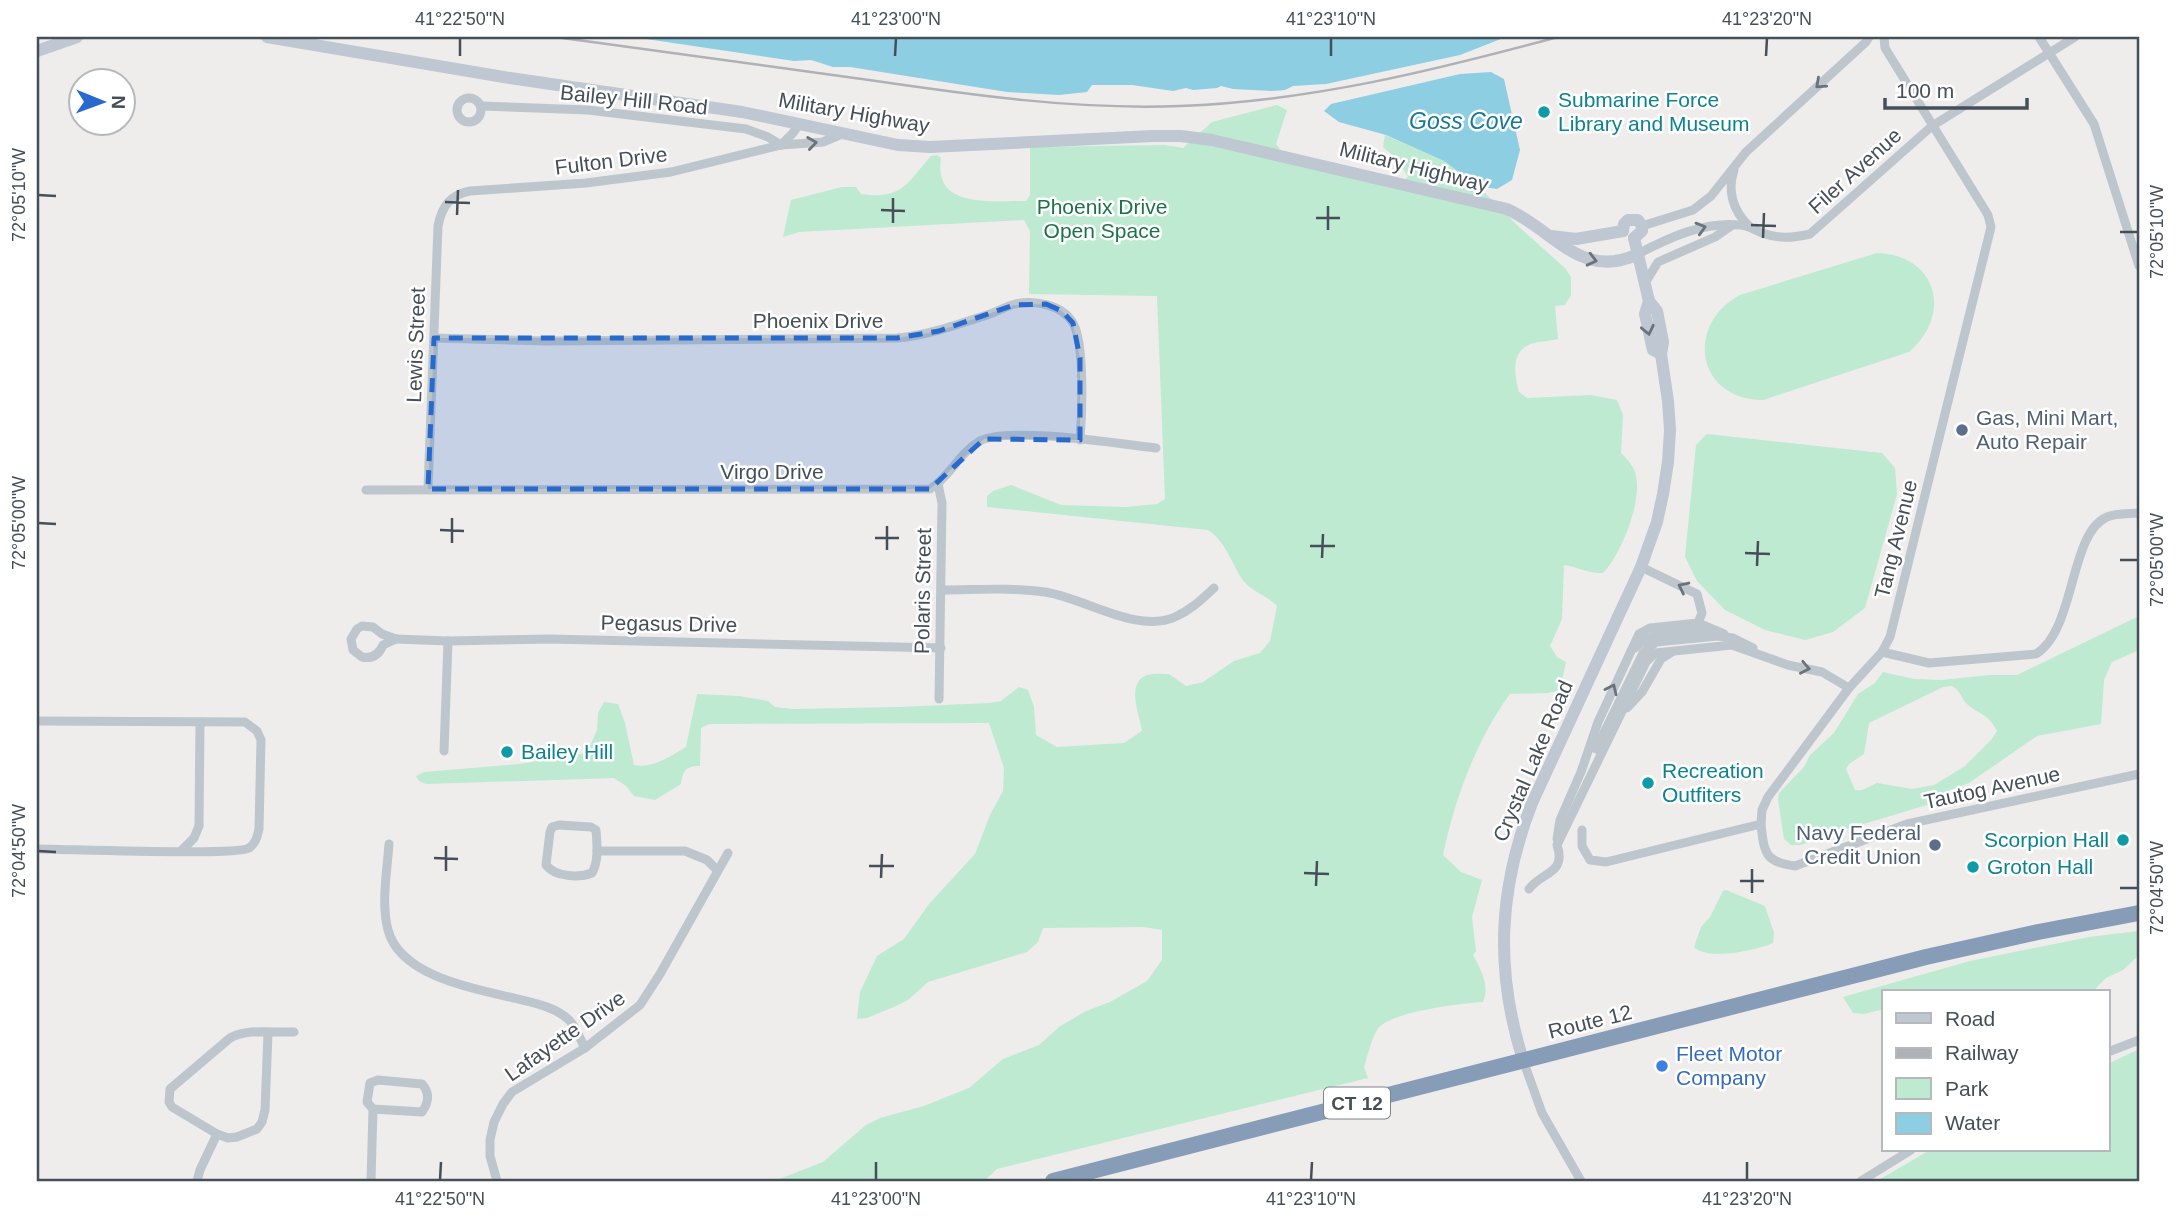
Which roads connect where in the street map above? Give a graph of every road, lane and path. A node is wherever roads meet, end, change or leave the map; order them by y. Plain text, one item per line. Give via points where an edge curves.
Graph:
1 (77, 37) edge
2 (267, 37) edge
3 (1884, 37) edge
4 (2039, 37) edge
5 (2075, 37) edge
6 (1867, 39) edge
7 (1885, 48) junction
8 (37, 51) edge
9 (2050, 53) junction
10 (481, 106) dead end
11 (799, 124) junction
12 (1932, 126) junction
13 (842, 134) junction
14 (781, 145) junction
15 (1736, 165) junction
16 (445, 204) joint
17 (1731, 225) junction
18 (1642, 226) joint
19 (1750, 227) junction
20 (1629, 235) junction
21 (1550, 236) junction
22 (1639, 254) junction
23 (2139, 266) edge
24 (1645, 283) junction
25 (434, 338) junction
26 (1080, 440) junction
27 (1156, 448) dead end
28 (938, 484) junction
29 (428, 489) junction
30 (366, 490) dead end
31 (2139, 513) edge
32 (1641, 567) junction
33 (1214, 588) dead end
34 (942, 590) junction
35 (1699, 623) junction
36 (1716, 630) junction
37 (1733, 638) junction
38 (396, 639) junction
39 (448, 641) junction
40 (941, 648) junction
41 (1882, 652) junction
42 (1777, 661) junction
43 (1624, 663) junction
44 (1849, 688) junction
45 (939, 699) dead end
46 (37, 721) edge
47 (200, 722) junction
48 (444, 751) dead end
49 (2139, 774) edge
50 (1761, 824) junction
51 (1582, 830) dead end
52 (389, 845) dead end
53 (1557, 845) junction
54 (37, 849) edge
55 (181, 851) junction
56 (597, 851) junction
57 (728, 853) dead end
58 (717, 870) junction
59 (1529, 889) dead end
60 (2139, 913) edge
61 (294, 1032) dead end
62 (268, 1033) junction
63 (2139, 1040) edge
64 (585, 1048) junction
65 (2110, 1051) edge
66 (1523, 1060) junction
67 (373, 1108) junction
68 (218, 1135) junction
69 (1908, 1152) edge
70 (197, 1181) edge
71 (371, 1181) edge
72 (497, 1181) edge
73 (1053, 1181) edge
74 (1581, 1181) edge
75 (1861, 1181) edge

1 - 8 street
2 - 11 street, Military Highway
3 - 7 street, Tang Avenue
4 - 9 street
5 - 9 street, Filer Avenue
6 - 7 street
6 -> 15 street
7 - 12 street, Tang Avenue
9 - 12 street, Filer Avenue
9 - 23 street via 2094,124
10 - 14 street, Bailey Hill Road via 588,110 746,130
11 - 13 street, Military Highway
11 - 14 street
12 - 19 street, Filer Avenue via 1810,234 1776,237
12 - 41 street, Tang Avenue via 1991,227 1890,637
14 -> 13 street, Fulton Drive via 823,142
13 - 21 street, Military Highway via 930,147 1191,137 1507,209
14 - 16 street, Fulton Drive via 649,176 470,191
15 - 18 street via 1693,210
15 - 19 street via 1731,195 1735,210
16 - 25 street, Lewis Street via 438,226
17 - 19 street, Filer Avenue
22 -> 17 street, Filer Avenue via 1702,226
17 - 24 street via 1658,262
18 - 20 street via 1638,220 1624,223
20 - 21 street
20 - 22 street, Crystal Lake Road
21 -> 22 street, Military Highway via 1593,262 1611,264
22 - 24 street, Crystal Lake Road
24 - 32 street, Crystal Lake Road via 1663,347 1668,461 1657,523
25 - 26 street, Phoenix Drive via 897,338 939,331 1014,304 1046,304 1073,323 1081,395
25 - 29 street, Lewis Street
26 - 27 street
26 - 28 street via 1026,435 984,439 971,446
28 - 29 street, Virgo Drive via 930,489
28 - 34 street, Polaris Street via 942,491
29 - 30 street, Virgo Drive
31 - 41 street via 2112,515 2091,529 2060,617 2036,654 1929,663
35 -> 32 street via 1702,613 1697,594
32 - 66 street, Crystal Lake Road via 1532,803 1510,869 1503,962
33 - 34 street via 1175,617 1145,623 1047,592
34 - 40 street, Polaris Street
35 - 36 street
35 - 43 street via 1642,631
36 - 37 street
36 - 43 street via 1654,635 1644,639
37 - 42 street
37 - 53 street via 1656,642 1648,647 1602,734
38 - 38 street, Pegasus Drive via 368,626 357,629 351,644 357,654 367,658
38 - 39 street, Pegasus Drive
39 - 40 street, Pegasus Drive
39 - 48 street
40 - 45 street, Polaris Street
41 - 44 street, Tang Avenue
42 -> 44 street via 1822,672
42 - 53 street via 1732,645 1660,651 1649,657
53 -> 43 street via 1560,820
44 - 50 street, Tang Avenue via 1768,797
46 - 47 street
47 - 55 street via 199,826
47 - 55 street via 245,722 257,731 261,740 257,839 242,851
49 - 50 street, Tautog Avenue via 1907,824 1795,866 1777,863 1767,853
50 - 51 street via 1606,862 1590,860
52 - 64 street via 385,903 396,949 438,976 556,1011 570,1021
53 - 59 street via 1560,856 1554,870
54 - 55 street
56 - 56 street via 596,830 591,827 554,826 546,865 556,873 587,875 594,870
56 - 58 street via 685,851
57 - 58 street, Lafayette Drive
58 - 64 street, Lafayette Drive via 640,1005
60 - 66 highway, Route 12 / CT 12 via 1969,947
61 - 62 street
62 - 68 street via 262,1122 237,1137
62 - 68 street via 236,1034 170,1089 172,1107
63 - 65 street
64 - 72 street, Lafayette Drive via 512,1092 503,1104 490,1140
66 - 73 highway, Route 12 / CT 12
66 - 74 street, Crystal Lake Road via 1542,1112
67 - 67 street via 422,1112 428,1091 422,1084 378,1080 370,1083 367,1102
67 - 71 street
68 - 70 street
69 - 75 street

